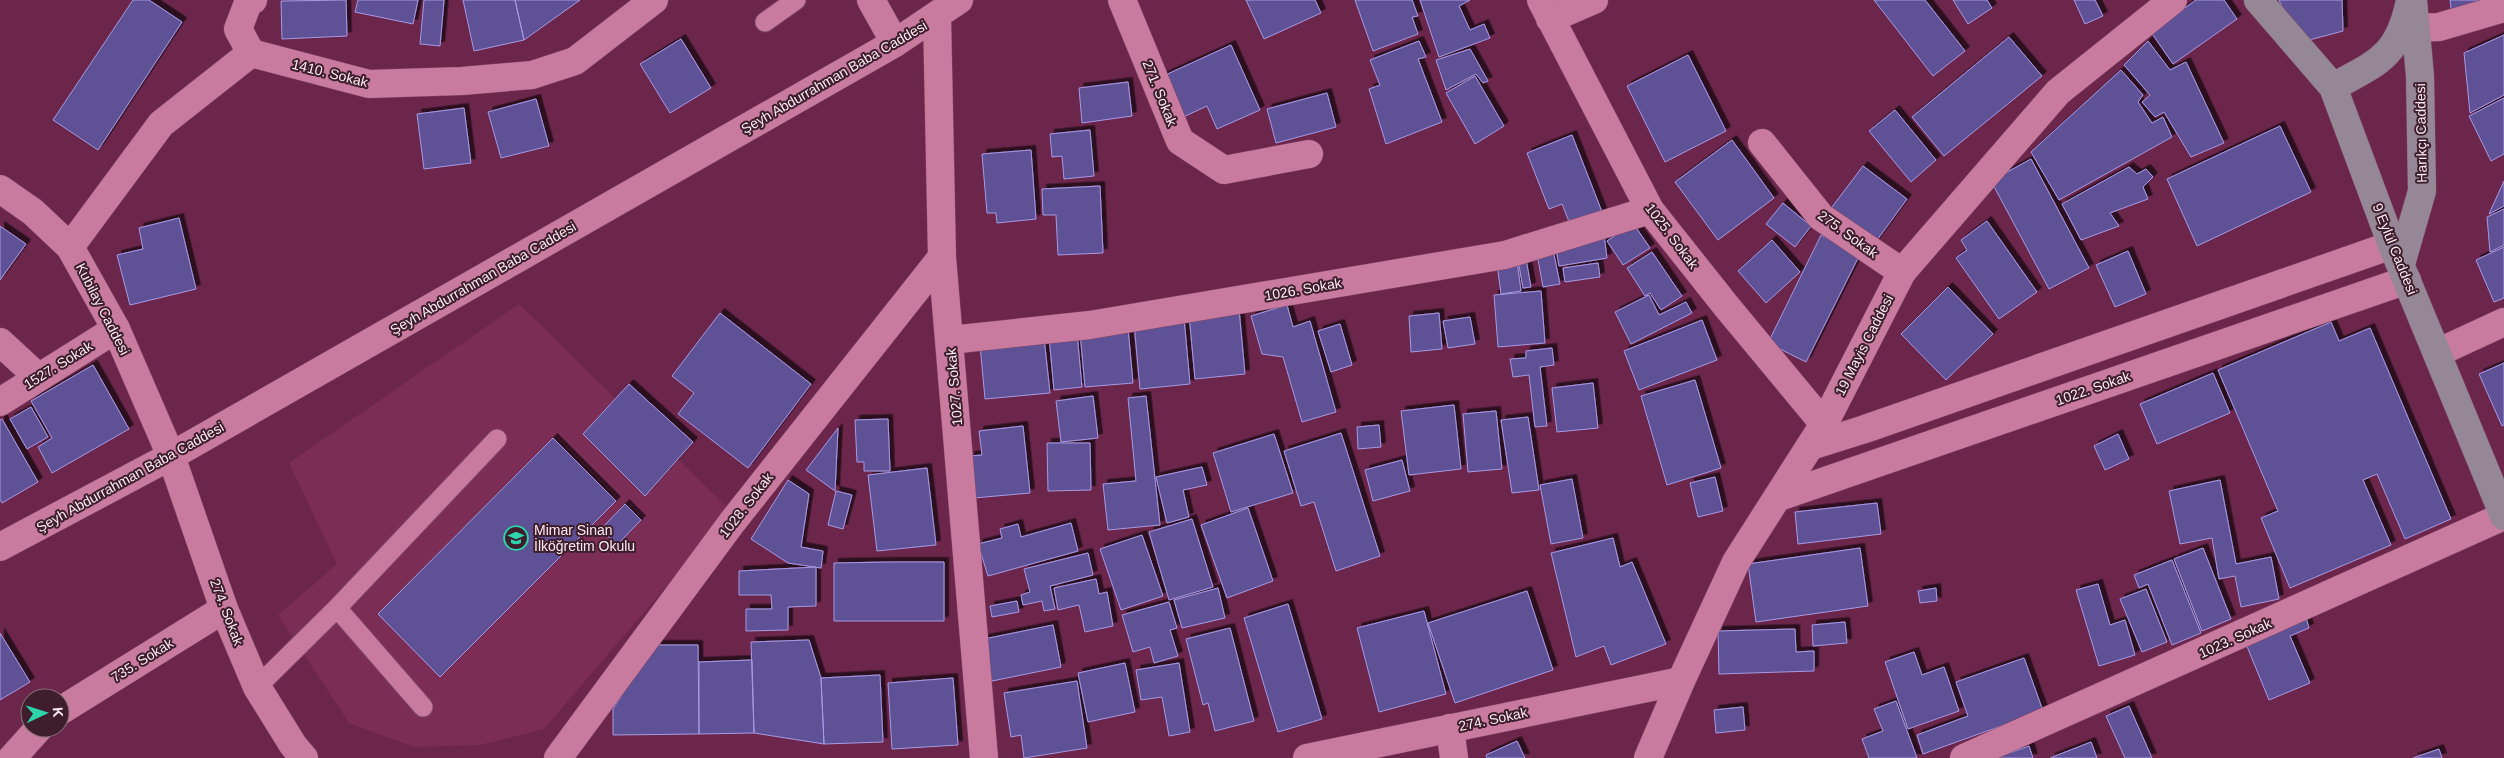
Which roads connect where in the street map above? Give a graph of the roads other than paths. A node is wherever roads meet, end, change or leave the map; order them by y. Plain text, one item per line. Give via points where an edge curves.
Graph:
1 (252, 0) edge
2 (796, 0) edge
3 (871, 0) edge
4 (960, 0) edge
5 (1122, 0) edge
6 (1594, 0) edge
7 (2173, 0) edge
8 (2258, 0) edge
9 (2412, 0) edge
10 (646, 3) edge
11 (2504, 8) edge
12 (1545, 9) edge
13 (937, 16) junction
14 (765, 22) dead end
15 (2416, 28) junction
16 (896, 43) junction
17 (251, 53) junction
18 (2333, 87) junction
19 (1762, 143) dead end
20 (1309, 154) dead end
21 (0, 188) edge
22 (1650, 210) junction
23 (70, 247) junction
24 (942, 257) junction
25 (2400, 263) junction
26 (1902, 272) junction
27 (2504, 322) edge
28 (116, 329) junction
29 (950, 340) junction
30 (0, 342) edge
31 (2437, 353) junction
32 (38, 377) junction
33 (0, 402) edge
34 (1817, 435) junction
35 (497, 439) dead end
36 (171, 456) junction
37 (1779, 496) junction
38 (2504, 516) edge
39 (0, 547) edge
40 (337, 608) junction
41 (224, 609) junction
42 (1680, 681) junction
43 (257, 687) junction
44 (70, 705) edge
45 (423, 707) dead end
46 (1450, 728) junction
47 (30, 738) edge
48 (12, 758) edge
49 (304, 758) edge
50 (558, 758) edge
51 (984, 758) edge
52 (1306, 758) edge
53 (1454, 758) edge
54 (1648, 758) edge
55 (1964, 758) edge

1 - 17 street via 238,29
2 - 14 lane
3 - 16 street
4 - 13 street, Şeyh Abdurrahman Baba Caddesi
5 - 20 street, 271. Sokak via 1180,141 1224,170
6 - 12 street
7 - 26 street, 19 Mayis Caddesi via 2058,92
8 - 18 main road, 9 Eylül Caddesi
9 - 15 main road, Harıkçı Caddesi
9 - 18 main road, Harıkçı Caddesi via 2391,50 2381,60
10 - 17 street, 1410. Sokak via 575,61 532,74 462,81 369,84
11 - 15 street via 2440,27
12 - 22 street, 1025. Sokak
13 - 16 street, Şeyh Abdurrahman Baba Caddesi
13 - 24 street, 1027. Sokak
15 - 25 main road, Harıkçı Caddesi via 2422,191
16 - 36 street, Şeyh Abdurrahman Baba Caddesi
17 - 23 street via 161,124
18 - 25 main road, 9 Eylül Caddesi
19 - 26 street, 275. Sokak via 1821,217
21 - 23 street, Kubilay Caddesi via 33,212
22 - 29 street, 1026. Sokak via 1505,255 1090,326
22 - 34 street, 1025. Sokak via 1727,307
23 - 28 street, Kubilay Caddesi
24 - 29 street, 1027. Sokak
24 - 50 street, 1028. Sokak via 732,521
25 - 31 main road, 9 Eylül Caddesi
25 - 34 street via 1884,423
25 - 37 street, 1022. Sokak
26 - 34 street, 19 Mayis Caddesi
27 - 31 street
28 - 32 street, 1527. Sokak
28 - 36 street, Kubilay Caddesi
29 - 51 street, 1027. Sokak
30 - 32 street
31 - 38 main road, 9 Eylül Caddesi
32 - 33 street, 1527. Sokak
34 - 37 street, 19 Mayis Caddesi
35 - 40 lane
36 - 39 street, Şeyh Abdurrahman Baba Caddesi
36 - 41 street, 274. Sokak
37 - 42 street, 19 Mayis Caddesi via 1736,562
38 - 55 street, 1023. Sokak
40 - 43 lane
40 - 45 lane
41 - 43 street, 274. Sokak
41 - 44 street, 735. Sokak
42 - 46 street, 274. Sokak
42 - 54 street, 19 Mayis Caddesi
43 - 49 street, 274. Sokak
46 - 52 street, 274. Sokak
46 - 53 street
47 - 48 street

